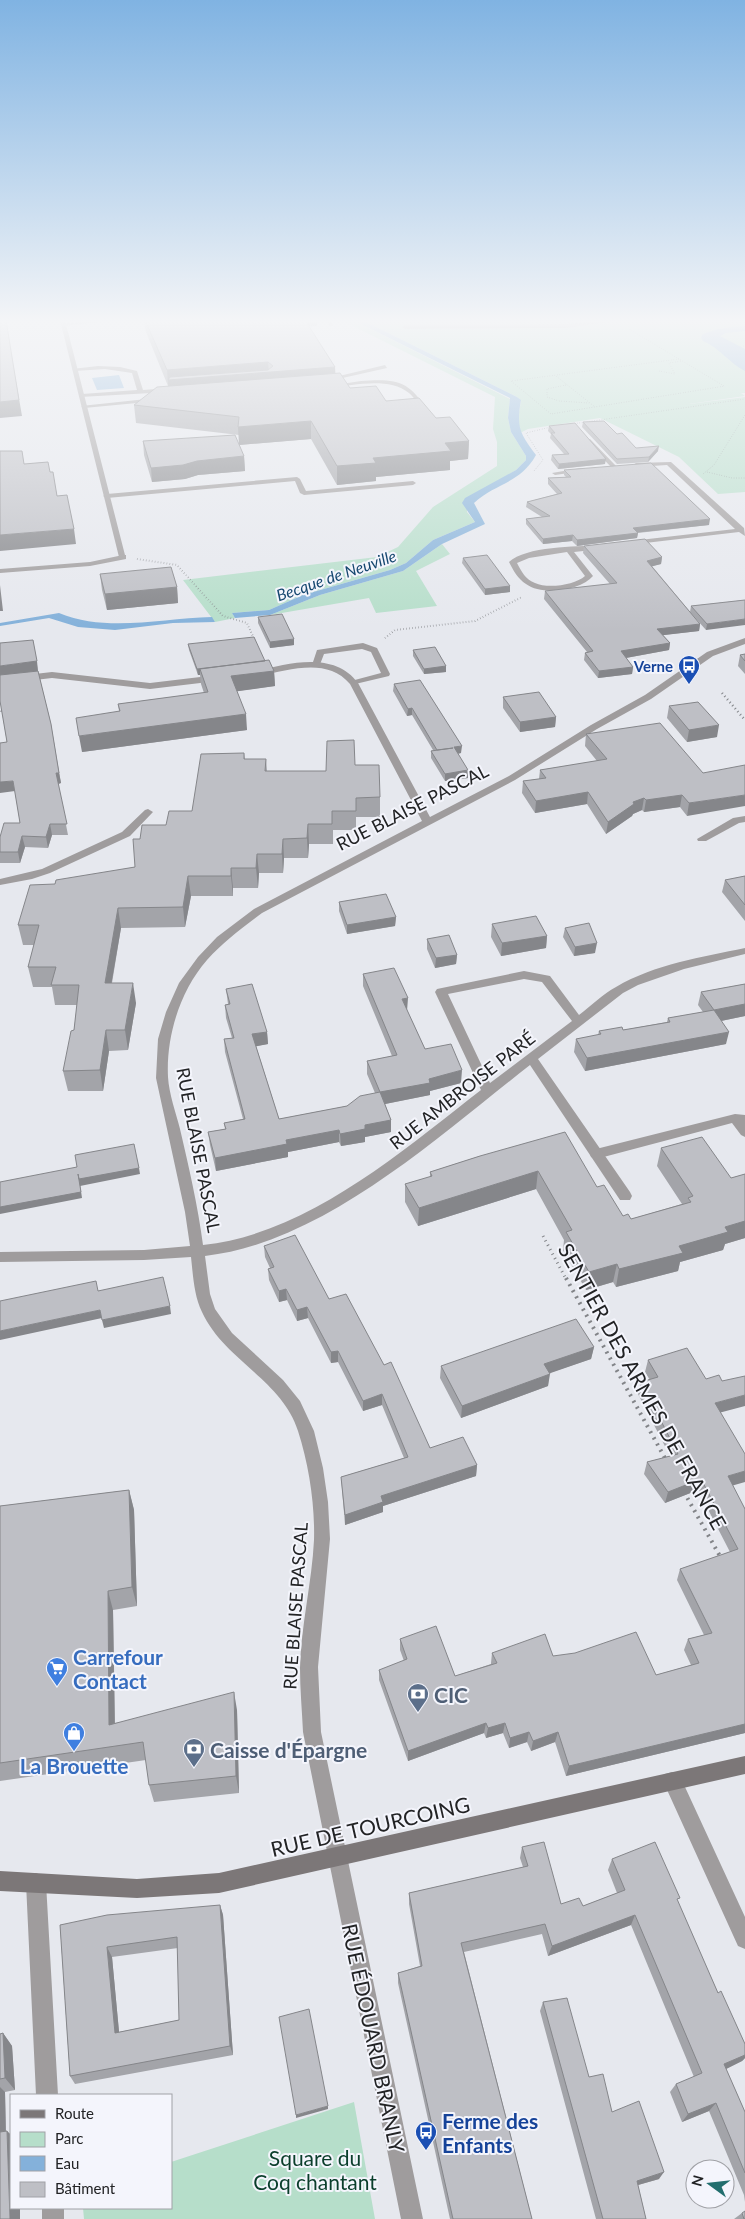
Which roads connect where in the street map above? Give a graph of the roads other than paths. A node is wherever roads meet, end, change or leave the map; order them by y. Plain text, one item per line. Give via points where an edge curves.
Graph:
1 (88, 424) edge
2 (578, 429) edge
3 (632, 466) edge
4 (614, 467) junction
5 (623, 467) edge
6 (604, 468) edge
7 (594, 469) edge
8 (555, 473) dead end
9 (413, 483) dead end
10 (107, 496) junction
11 (743, 532) edge
12 (618, 545) edge
13 (608, 546) edge
14 (570, 551) junction
15 (0, 571) edge
16 (745, 641) edge
17 (316, 665) junction
18 (249, 674) edge
19 (231, 677) edge
20 (0, 681) edge
21 (354, 683) junction
22 (148, 812) dead end
23 (745, 819) edge
24 (428, 822) junction
25 (702, 839) dead end
26 (0, 882) edge
27 (745, 951) edge
28 (578, 1020) junction
29 (531, 1058) junction
30 (488, 1092) junction
31 (740, 1119) edge
32 (745, 1132) edge
33 (596, 1154) junction
34 (625, 1196) dead end
35 (198, 1251) junction
36 (0, 1257) edge
37 (745, 1765) edge
38 (672, 1781) junction
39 (337, 1858) junction
40 (0, 1881) edge
41 (36, 1883) junction
42 (745, 1939) edge
43 (47, 2094) edge
44 (412, 2219) edge

1 - 10 street
2 - 4 street
3 - 11 street via 669,463
4 - 5 street
4 - 6 street
7 - 8 street
9 - 10 street via 304,493 297,479
10 - 15 street via 123,557 90,564
11 - 12 street
13 - 14 street
14 - 14 street via 587,572 587,579 578,584 543,586 526,581 512,562
16 - 24 street, RUE BLAISE PASCAL via 710,654 648,697 544,759
17 - 18 street
17 - 21 street via 338,668
17 - 21 street via 320,652 363,646 374,650 386,674
19 - 20 street via 150,686 52,675
21 - 24 street
22 - 26 street via 126,834 39,873
23 - 25 street
24 - 35 street, RUE BLAISE PASCAL via 252,915 212,949 185,983 164,1039 162,1078
27 - 28 street, RUE AMBROISE PARÉ via 669,969 635,981
28 - 29 street, RUE AMBROISE PARÉ
28 - 30 street via 546,979 524,975 441,992
29 - 30 street, RUE AMBROISE PARÉ
29 - 33 street
30 - 35 street, RUE AMBROISE PARÉ via 404,1158 334,1203 278,1231 226,1248
31 - 32 street
31 - 33 street
33 - 34 street
35 - 36 street, RUE AMBROISE PARÉ
35 - 39 street, RUE BLAISE PASCAL via 208,1310 227,1337 278,1384 295,1406 306,1431 314,1464 322,1539 309,1667 310,1708
37 - 38 main road, RUE DE TOURCOING
38 - 39 main road, RUE DE TOURCOING
38 - 42 street
39 - 41 main road, RUE DE TOURCOING via 191,1887 119,1889
39 - 44 street, RUE ÉDOUARD BRANLY
40 - 41 main road, RUE DE TOURCOING
41 - 43 street

